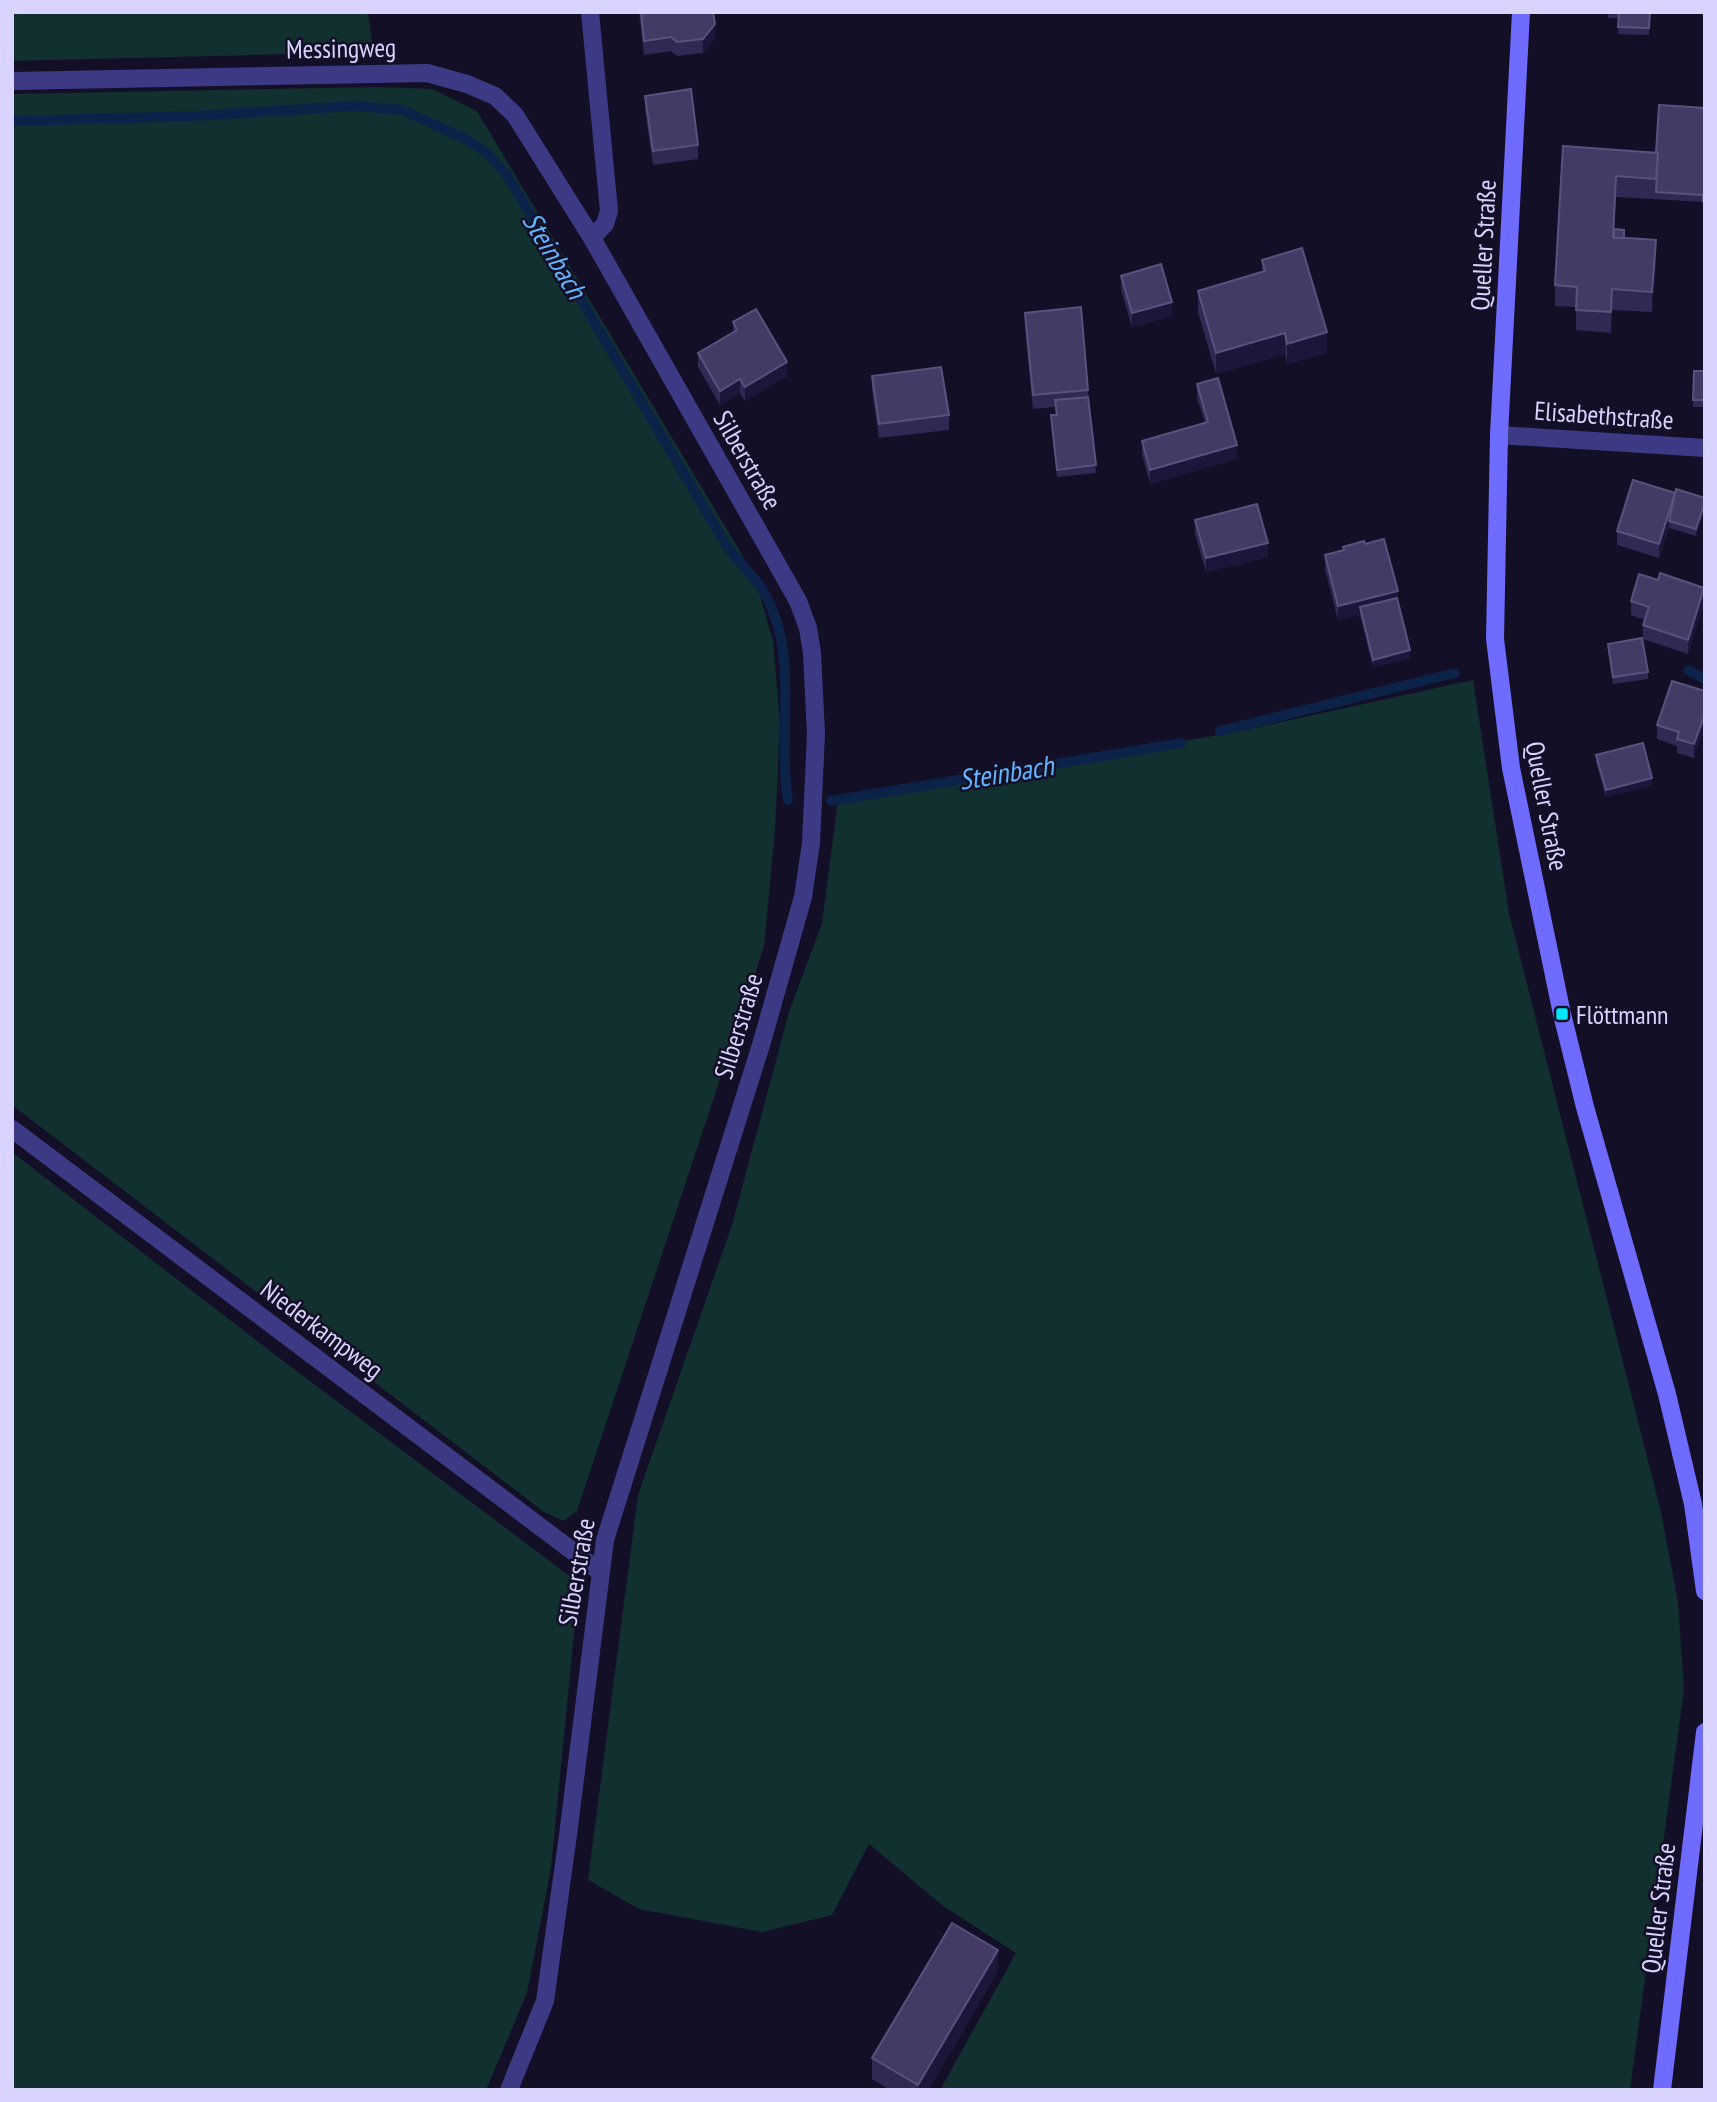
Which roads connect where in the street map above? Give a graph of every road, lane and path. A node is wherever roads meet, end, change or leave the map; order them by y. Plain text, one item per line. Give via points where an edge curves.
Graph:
1 (590, 12) edge
2 (1521, 12) edge
3 (12, 81) edge
4 (592, 238) junction
5 (1499, 435) junction
6 (1705, 448) edge
7 (12, 1129) edge
8 (599, 1571) junction
9 (1705, 1591) edge
10 (1705, 1732) edge
11 (509, 2090) edge
12 (1662, 2090) edge

1 - 4 street via 609,211 605,224
2 - 5 street, Queller Straße
3 - 4 street, Messingweg via 426,73 467,84 495,96 515,115
4 - 8 street, Silberstraße via 798,601 812,653 816,734 811,843 803,897 761,1045 613,1510
5 - 6 street, Elisabethstraße
5 - 9 street, Queller Straße via 1495,639 1511,768 1578,1080 1679,1441
7 - 8 street, Niederkampweg
8 - 11 street, Silberstraße via 545,2001
10 - 12 street, Queller Straße

